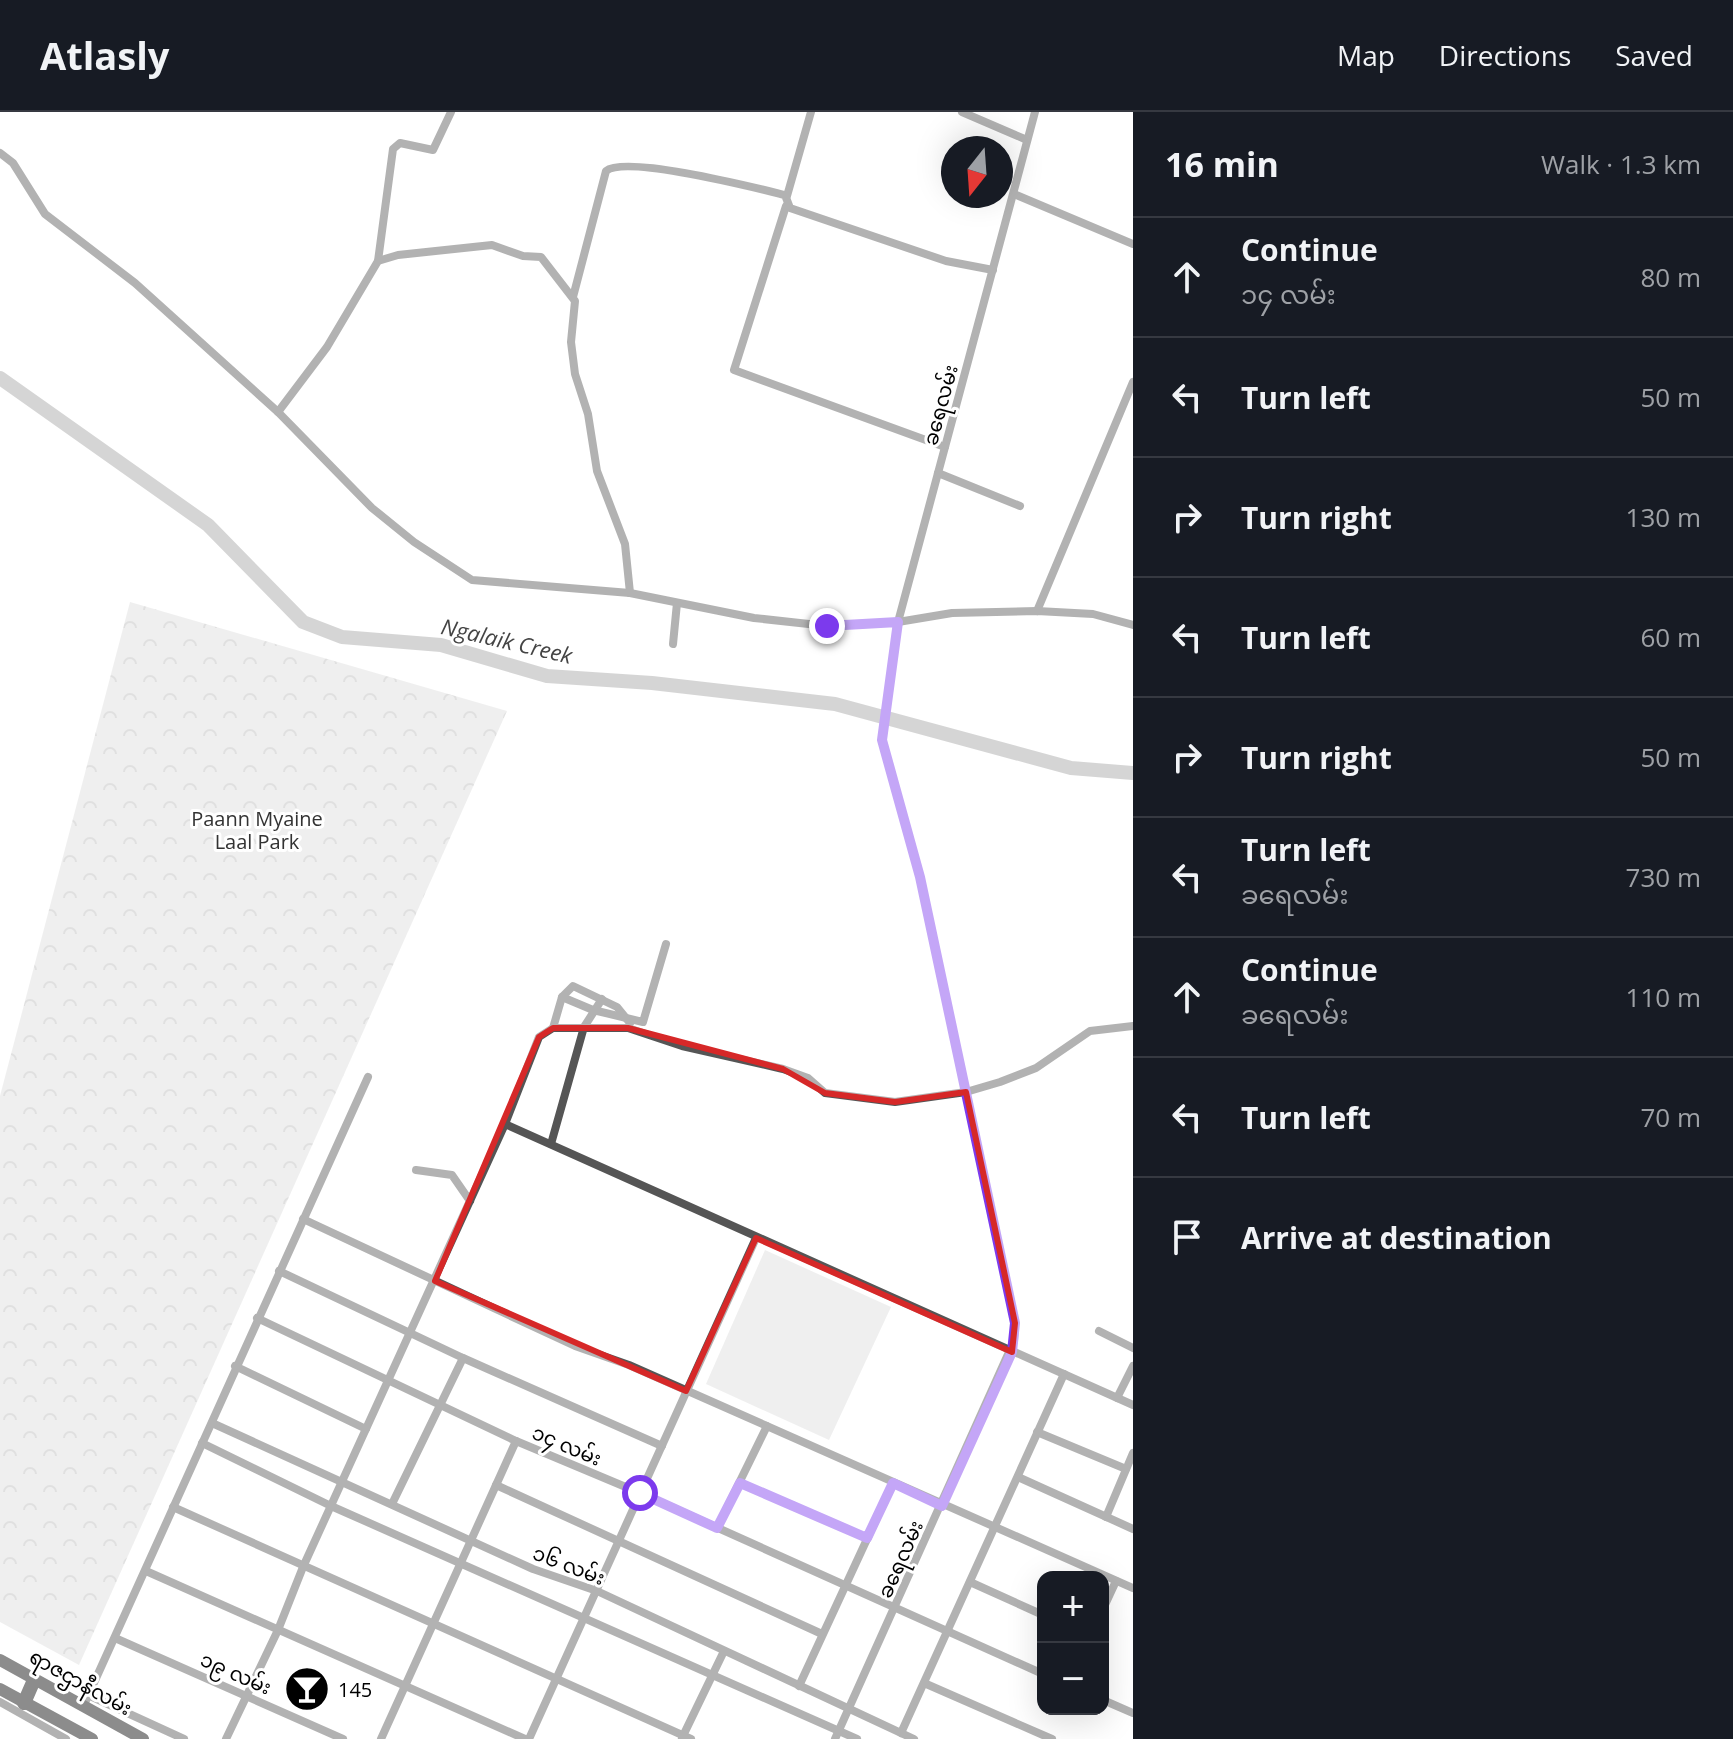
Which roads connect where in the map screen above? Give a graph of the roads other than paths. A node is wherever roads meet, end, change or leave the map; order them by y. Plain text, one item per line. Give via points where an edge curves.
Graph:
1 (451, 112) edge
2 (811, 112) edge
3 (962, 112) edge
4 (1035, 112) edge
5 (1027, 140) junction
6 (0, 153) edge
7 (1014, 194) junction
8 (787, 201) junction
9 (1133, 244) edge
10 (378, 261) junction
11 (993, 270) junction
12 (573, 297) junction
13 (1133, 382) edge
14 (278, 412) junction
15 (945, 447) junction
16 (938, 473) junction
17 (1020, 506) dead end
18 (630, 593) junction
19 (677, 603) junction
20 (1037, 611) junction
21 (898, 622) junction
22 (1133, 625) edge
23 (673, 644) dead end
24 (666, 944) dead end
25 (562, 997) junction
26 (602, 999) junction
27 (593, 1010) junction
28 (629, 1025) junction
29 (1133, 1026) edge
30 (584, 1027) junction
31 (553, 1028) junction
32 (368, 1077) dead end
33 (966, 1092) junction
34 (505, 1124) junction
35 (551, 1144) junction
36 (416, 1170) dead end
37 (470, 1201) junction
38 (303, 1219) junction
39 (756, 1238) junction
40 (279, 1271) junction
41 (435, 1281) junction
42 (257, 1318) junction
43 (1099, 1331) dead end
44 (411, 1332) junction
45 (1133, 1348) edge
46 (1012, 1352) junction
47 (463, 1358) junction
48 (235, 1366) junction
49 (1133, 1366) edge
50 (1064, 1374) junction
51 (389, 1380) junction
52 (686, 1391) junction
53 (1117, 1398) junction
54 (439, 1404) junction
55 (1133, 1405) edge
56 (212, 1423) junction
57 (767, 1426) junction
58 (366, 1429) junction
59 (1037, 1432) junction
60 (516, 1441) junction
61 (202, 1443) junction
62 (662, 1446) junction
63 (1133, 1453) edge
64 (1126, 1469) junction
65 (1018, 1477) junction
66 (342, 1482) junction
67 (740, 1483) junction
68 (893, 1483) junction
69 (496, 1485) junction
70 (640, 1493) junction
71 (392, 1504) junction
72 (331, 1506) junction
73 (942, 1506) junction
74 (173, 1507) junction
75 (1106, 1517) junction
76 (717, 1528) junction
77 (994, 1529) junction
78 (1133, 1529) edge
79 (867, 1538) junction
80 (470, 1541) junction
81 (619, 1541) junction
82 (459, 1564) junction
83 (303, 1567) junction
84 (146, 1571) junction
85 (1116, 1581) junction
86 (970, 1582) junction
87 (845, 1585) junction
88 (1133, 1588) edge
89 (597, 1591) junction
90 (1109, 1596) edge
91 (896, 1608) junction
92 (1037, 1612) edge
93 (585, 1617) junction
94 (431, 1624) junction
95 (278, 1630) junction
96 (947, 1631) junction
97 (822, 1634) junction
98 (115, 1638) junction
99 (724, 1651) junction
100 (0, 1660) edge
101 (1037, 1671) edge
102 (713, 1675) junction
103 (557, 1677) junction
104 (34, 1680) junction
105 (924, 1683) junction
106 (799, 1686) junction
107 (403, 1687) junction
108 (0, 1689) edge
109 (248, 1696) junction
110 (85, 1701) junction
111 (0, 1702) edge
112 (24, 1703) junction
113 (1109, 1703) edge
114 (849, 1709) junction
115 (1133, 1713) edge
116 (901, 1733) junction
117 (67, 1735) edge
118 (837, 1735) edge
119 (686, 1738) edge
120 (92, 1739) edge
121 (143, 1739) edge
122 (184, 1739) edge
123 (226, 1739) edge
124 (343, 1739) edge
125 (381, 1739) edge
126 (527, 1739) edge
127 (857, 1739) edge
128 (914, 1739) edge
129 (1052, 1739) edge

1 - 10 street via 433,150 400,143 393,149
2 - 8 street
3 - 5 street
4 - 5 street, ခရေလမ်း
5 - 7 street, ခရေလမ်း
6 - 14 street via 13,163 45,214 135,283
7 - 9 street
7 - 11 street, ခရေလမ်း
8 - 11 street via 946,261
8 - 12 street via 673,171 612,166 591,220
8 - 15 street via 734,370
10 - 12 street via 492,245 541,257
10 - 14 street via 327,347
11 - 15 street, ခရေလမ်း
12 - 18 street via 575,374 597,471 625,544
13 - 20 street
14 - 18 street via 372,508 458,573 493,584
15 - 16 street, ခရေလမ်း
16 - 17 street
16 - 21 street, ခရေလမ်း
18 - 19 street
19 - 21 street via 827,626
19 - 23 street
20 - 21 street via 952,613
20 - 22 street via 1093,614
21 - 33 street, ခရေလမ်း via 882,740 920,877
24 - 28 street via 645,1020
25 - 26 street via 573,986
25 - 27 street
25 - 31 street
26 - 27 street
26 - 28 street via 617,1007
27 - 28 street
27 - 30 street
28 - 30 street
28 - 33 street via 682,1046 783,1069 808,1078 825,1093 895,1102
29 - 33 street via 1098,1028 1036,1068
30 - 31 street
30 - 35 street
31 - 34 street via 533,1044
32 - 38 street
33 - 46 street, ခရေလမ်း via 1015,1323
34 - 35 street
34 - 37 street
35 - 39 street
36 - 37 street via 452,1175
37 - 41 street
38 - 40 street
38 - 41 street
39 - 46 street
39 - 52 street
40 - 42 street
40 - 44 street
41 - 44 street
41 - 52 street
42 - 48 street
42 - 51 street, ၁၄ လမ်း
43 - 45 street
44 - 47 street
44 - 51 street
46 - 50 street
46 - 73 street, ခရေလမ်း
47 - 54 street
47 - 62 street
48 - 56 street
48 - 58 street
49 - 53 street
50 - 53 street
50 - 59 street
51 - 54 street, ၁၄ လမ်း
51 - 58 street
52 - 57 street
52 - 62 street
53 - 55 street
54 - 60 street, ၁၄ လမ်း
54 - 71 street
56 - 61 street
56 - 66 street, ၁၆ လမ်း
57 - 67 street
57 - 68 street
58 - 66 street
59 - 64 street
59 - 65 street
60 - 69 street
60 - 70 street, ၁၄ လမ်း
61 - 72 street
61 - 74 street
62 - 70 street
63 - 64 street
64 - 75 street
65 - 75 street
65 - 77 street
66 - 71 street, ၁၆ လမ်း
66 - 72 street
67 - 76 street
67 - 79 street
68 - 73 street
68 - 79 street
69 - 80 street
69 - 81 street
70 - 76 street, ၁၄ လမ်း
70 - 81 street
71 - 80 street, ၁၆ လမ်း
72 - 82 street
72 - 83 street
73 - 77 street
73 - 91 street, ခရေလမ်း
74 - 83 street
74 - 84 street
75 - 78 street
76 - 87 street, ၁၄ လမ်း
77 - 85 street
77 - 86 street
79 - 87 street
80 - 82 street
80 - 89 street, ၁၆ လမ်း
81 - 89 street
81 - 97 street
82 - 93 street
82 - 94 street
83 - 94 street
83 - 95 street
84 - 95 street
84 - 98 street
85 - 88 street
85 - 90 street
86 - 92 street
86 - 96 street
87 - 91 street, ၁၄ လမ်း
87 - 97 street
89 - 93 street
89 - 99 street, ၁၆ လမ်း
91 - 96 street, ၁၄ လမ်း
91 - 114 street, ခရေလမ်း
93 - 102 street
93 - 103 street
94 - 103 street
94 - 107 street
95 - 107 street
95 - 109 street
96 - 101 street, ၁၄ လမ်း
96 - 105 street
97 - 106 street
98 - 109 street, ၁၉ လမ်း
98 - 110 street
99 - 102 street
99 - 106 street, ၁၆ လမ်း
100 - 104 main road, ရာဇဌာနီလမ်း
102 - 118 street
102 - 119 street
103 - 119 street
103 - 126 street
104 - 110 main road, ရာဇဌာနီလမ်း
104 - 112 highway
105 - 116 street
105 - 129 street
106 - 114 street, ၁၆ လမ်း
107 - 125 street
107 - 126 street
108 - 112 main road
109 - 123 street
109 - 124 street, ၁၉ လမ်း
110 - 121 main road, ရာဇဌာနီလမ်း
110 - 122 street
111 - 117 street
112 - 117 main road
113 - 115 street
114 - 116 street, ၁၆ လမ်း
114 - 118 street, ခရေလမ်း
116 - 128 street, ၁၆ လမ်း
117 - 120 main road
118 - 127 street

